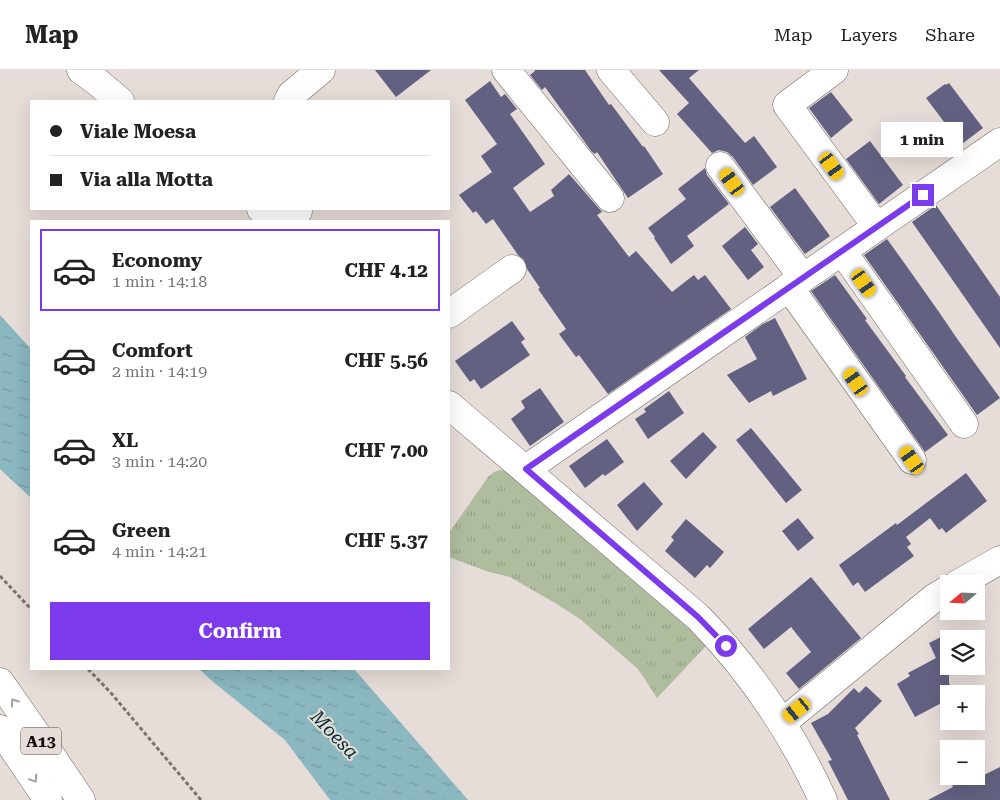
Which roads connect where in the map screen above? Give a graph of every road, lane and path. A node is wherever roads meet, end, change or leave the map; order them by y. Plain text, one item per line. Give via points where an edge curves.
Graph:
1 (81, 70) edge
2 (321, 70) edge
3 (506, 70) edge
4 (611, 70) edge
5 (834, 70) edge
6 (119, 100) edge
7 (288, 100) edge
8 (655, 122) dead end
9 (1000, 142) edge
10 (720, 166) dead end
11 (610, 198) dead end
12 (262, 210) edge
13 (298, 210) edge
14 (275, 220) edge
15 (289, 220) edge
16 (877, 227) junction
17 (842, 251) junction
18 (512, 269) dead end
19 (796, 283) junction
20 (450, 313) edge
21 (450, 405) edge
22 (964, 424) dead end
23 (912, 460) dead end
24 (526, 469) junction
25 (1000, 560) edge
26 (974, 575) edge
27 (0, 576) edge
28 (940, 594) edge
29 (30, 608) edge
30 (89, 670) edge
31 (0, 682) edge
32 (782, 723) junction
33 (0, 730) edge
34 (48, 800) edge
35 (81, 800) edge
36 (201, 800) edge
37 (823, 800) edge

1 - 6 main road
2 - 7 main road
3 - 11 main road
4 - 8 main road
5 - 16 main road via 787,105
9 - 16 main road
10 - 19 main road
12 - 14 main road
13 - 15 main road
16 - 17 main road
17 - 19 main road
17 - 22 main road
18 - 20 main road
19 - 23 main road
19 - 24 main road
21 - 24 main road
24 - 32 main road via 698,617 726,646
25 - 26 main road
27 - 29 path
28 - 32 main road
30 - 36 path
35 -> 31 main road, A13
32 - 37 main road
33 -> 34 main road, A13

